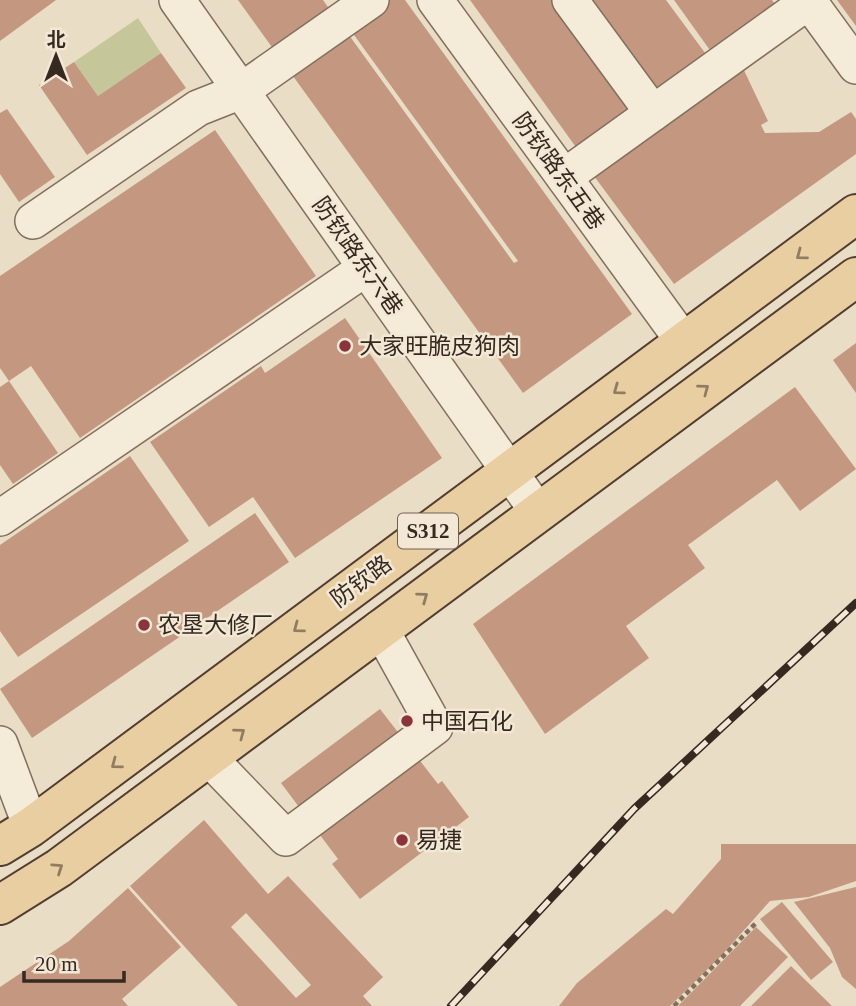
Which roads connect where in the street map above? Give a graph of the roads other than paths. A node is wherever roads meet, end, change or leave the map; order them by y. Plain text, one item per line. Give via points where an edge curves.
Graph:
1 (177, 0) edge
2 (370, 0) edge
3 (435, 0) edge
4 (570, 0) edge
5 (808, 1) edge
6 (856, 66) edge
7 (241, 91) junction
8 (653, 113) junction
9 (564, 177) junction
10 (856, 214) edge
11 (33, 221) dead end
12 (366, 268) junction
13 (856, 276) edge
14 (684, 342) junction
15 (509, 471) junction
16 (538, 512) junction
17 (0, 518) edge
18 (380, 628) junction
19 (0, 744) edge
20 (208, 757) junction
21 (15, 837) edge
22 (0, 905) edge

1 - 7 street, 防钦路东六巷
2 - 7 street
3 - 9 street, 防钦路东五巷
4 - 8 street
5 - 6 street
5 - 8 street
7 - 11 street via 198,107
7 - 12 street, 防钦路东六巷
8 - 9 street
9 - 14 street, 防钦路东五巷
10 -> 14 main road, 防钦路 / S312
12 - 15 street, 防钦路东六巷
12 - 17 street
16 -> 13 main road, S312
14 -> 15 main road, 防钦路 / S312
15 - 16 street, 防钦路东六巷
15 -> 21 main road, 防钦路 / S312
18 -> 16 main road, S312
20 -> 18 main road, S312
18 - 20 street via 435,727 286,838
19 - 21 street
22 -> 20 main road, S312 via 59,868

